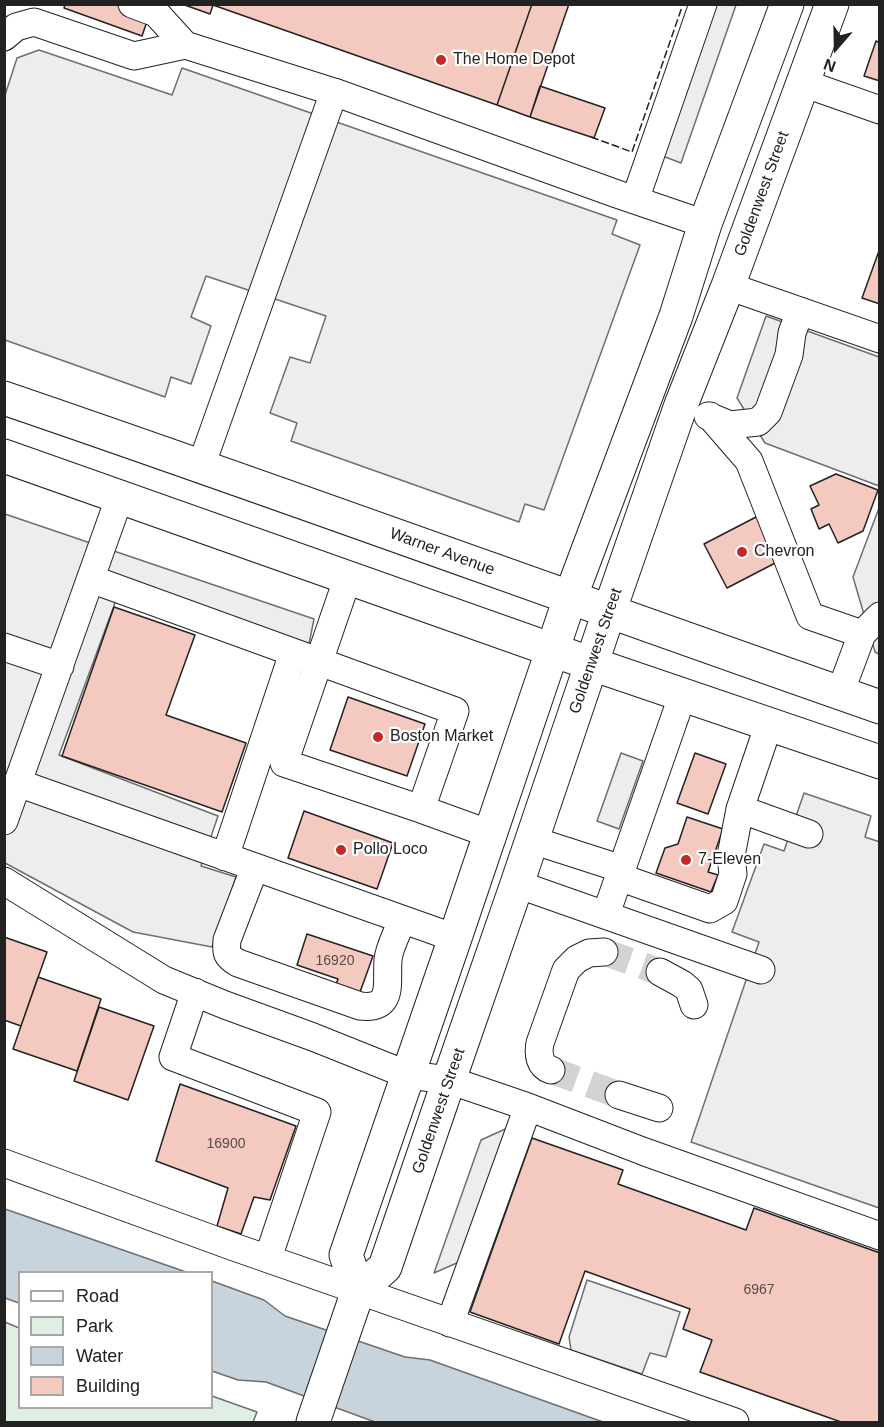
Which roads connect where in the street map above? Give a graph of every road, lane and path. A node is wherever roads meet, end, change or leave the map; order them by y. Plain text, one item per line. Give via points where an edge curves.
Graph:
1 (132, 4) edge
2 (703, 4) edge
3 (787, 4) edge
4 (802, 4) edge
5 (832, 4) edge
6 (34, 14) edge
7 (776, 36) junction
8 (4, 37) edge
9 (186, 45) junction
10 (803, 83) junction
11 (334, 92) junction
12 (879, 110) edge
13 (635, 200) junction
14 (705, 224) junction
15 (728, 286) junction
16 (800, 311) junction
17 (879, 339) edge
18 (4, 398) edge
19 (696, 411) junction
20 (4, 456) edge
21 (201, 466) junction
22 (120, 496) junction
23 (348, 577) junction
24 (91, 579) junction
25 (570, 598) junction
26 (609, 612) junction
27 (871, 625) edge
28 (4, 647) edge
29 (554, 650) junction
30 (293, 652) junction
31 (319, 662) junction
32 (592, 664) junction
33 (60, 666) junction
34 (840, 693) junction
35 (683, 694) junction
36 (879, 707) edge
37 (769, 724) junction
38 (879, 762) edge
39 (18, 783) junction
40 (421, 809) junction
41 (740, 809) junction
42 (4, 820) edge
43 (490, 834) junction
44 (809, 834) dead end
45 (532, 840) junction
46 (225, 857) junction
47 (255, 867) junction
48 (620, 873) junction
49 (4, 881) edge
50 (518, 884) junction
51 (606, 914) junction
52 (402, 920) junction
53 (455, 938) junction
54 (604, 952) tunnel mouth
55 (761, 970) dead end
56 (660, 972) tunnel mouth
57 (195, 993) junction
58 (694, 1005) dead end
59 (551, 1070) dead end
60 (408, 1075) junction
61 (449, 1080) junction
62 (620, 1095) tunnel mouth
63 (528, 1107) junction
64 (659, 1108) dead end
65 (4, 1163) edge
66 (879, 1236) edge
67 (267, 1258) junction
68 (358, 1291) junction
69 (450, 1323) junction
70 (321, 1420) edge
71 (735, 1422) edge

1 - 9 lane via 156,13
2 - 13 lane
3 - 7 main road
4 - 7 main road
5 - 10 main road, Goldenwest Street
6 - 8 lane
6 - 9 lane via 134,56
7 - 14 main road
9 - 11 lane
10 - 12 lane
10 - 15 main road, Goldenwest Street
11 - 13 lane
11 - 21 lane
13 - 14 lane
14 - 25 main road via 676,316
15 - 16 lane
15 - 19 main road, Goldenwest Street
16 - 17 lane
16 - 19 lane via 768,412 758,422 730,425
18 - 21 main road, Warner Avenue
19 - 26 main road, Goldenwest Street
19 - 27 lane via 749,461 810,616
20 - 22 main road
21 - 25 main road, Warner Avenue
22 - 23 main road
22 - 24 lane
23 - 29 main road
23 - 31 lane
24 - 30 lane
24 - 33 lane
25 - 26 main road, Warner Avenue
25 - 29 main road
26 - 32 main road, Goldenwest Street
26 - 34 main road, Warner Avenue
27 - 34 lane
28 - 33 lane
29 - 32 main road
29 - 43 main road
30 - 31 lane
30 - 46 lane
31 - 40 lane via 455,711
31 - 40 lane via 284,763
32 - 35 main road
32 - 45 main road, Goldenwest Street
33 - 39 lane
34 - 36 main road, Warner Avenue
35 - 37 main road
35 - 48 lane
37 - 38 main road
37 - 41 lane
39 - 42 lane
39 - 46 lane
40 - 43 lane
41 - 44 lane
41 - 48 lane via 731,856 733,874 724,901 710,909
43 - 53 main road
45 - 48 lane
45 - 50 main road, Goldenwest Street
46 - 47 lane
47 - 52 lane
47 - 52 lane via 227,940 226,951 238,963 372,1008 380,1004 389,987 388,958
48 - 51 lane
49 - 57 lane via 164,980
50 - 51 lane
50 - 61 main road, Goldenwest Street
51 - 55 lane
52 - 53 lane
53 - 60 main road
54 - 59 lane via 589,953 566,970 540,1043 540,1060
56 - 58 lane via 689,990
57 - 60 lane
57 - 67 lane via 174,1057 318,1112
60 - 61 lane
60 - 68 main road via 346,1256
61 - 63 lane
61 - 68 main road, Goldenwest Street via 385,1267
62 - 64 lane
63 - 66 lane
63 - 69 lane
65 - 67 lane
67 - 68 lane
68 - 69 lane
68 - 70 main road, Goldenwest Street
69 - 71 lane

